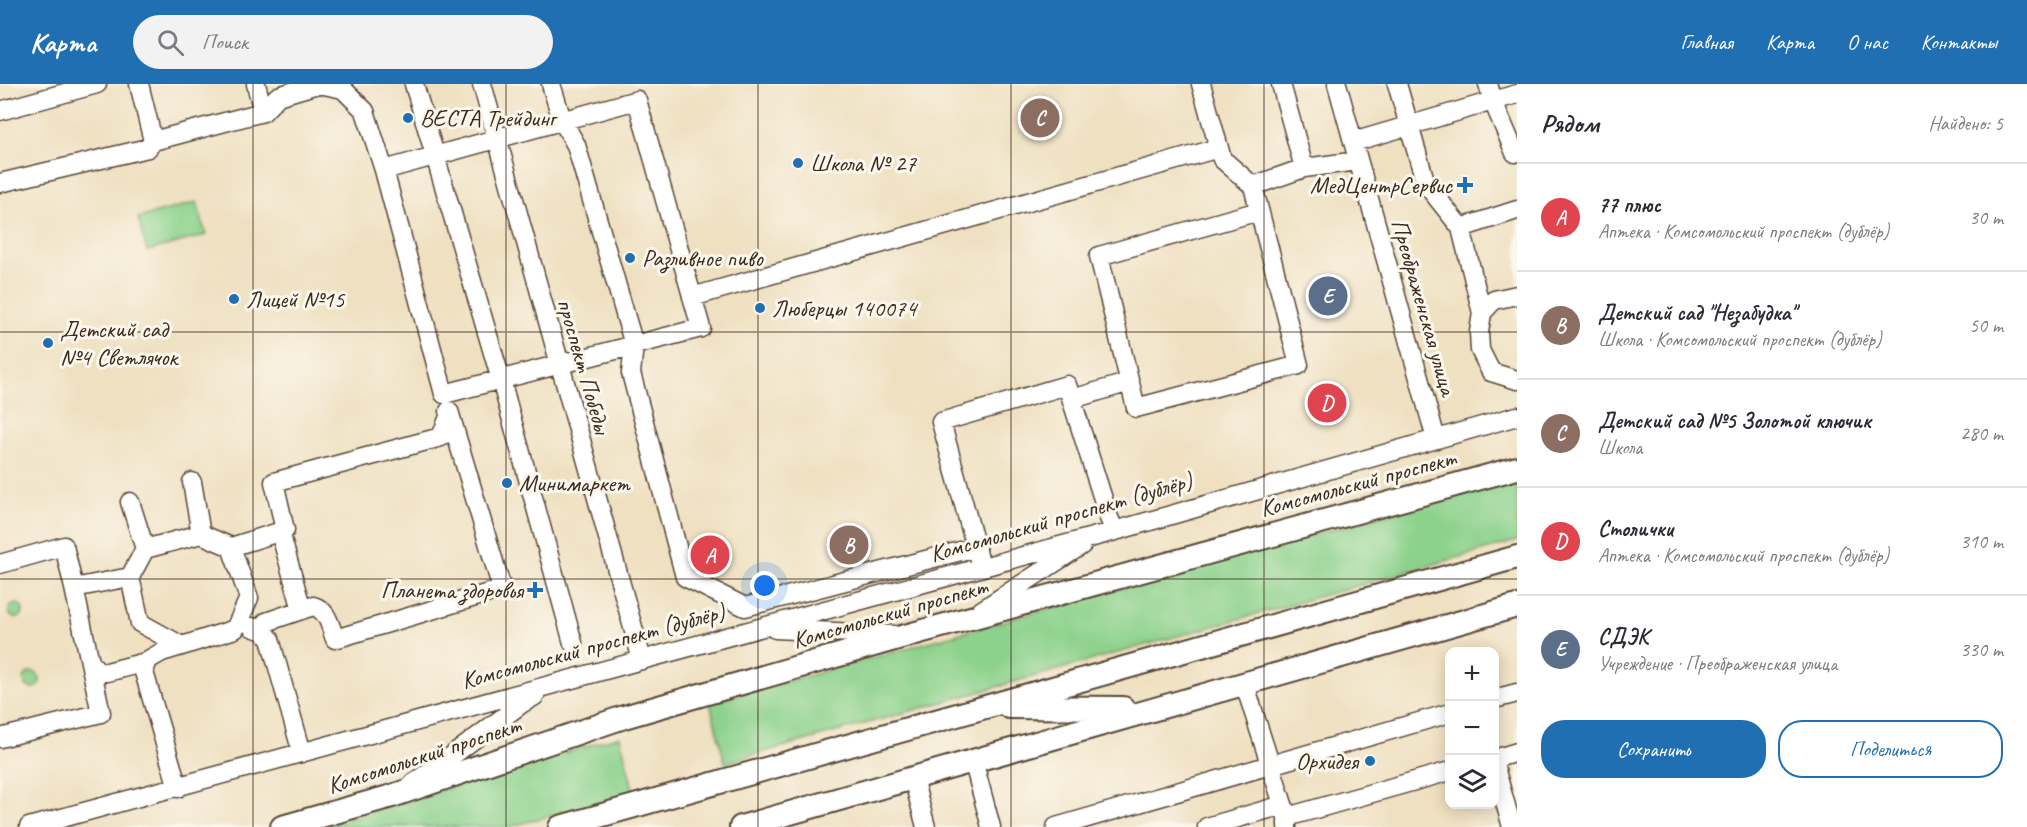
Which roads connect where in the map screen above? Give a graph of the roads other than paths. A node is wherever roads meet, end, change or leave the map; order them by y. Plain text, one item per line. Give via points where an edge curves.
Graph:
1 (97, 84) edge
2 (139, 84) edge
3 (256, 84) edge
4 (319, 84) edge
5 (414, 84) edge
6 (482, 84) edge
7 (550, 84) edge
8 (1201, 84) edge
9 (1281, 84) edge
10 (1337, 84) edge
11 (1397, 84) edge
12 (639, 92) edge
13 (1491, 93) edge
14 (1517, 94) edge
15 (0, 111) edge
16 (263, 112) junction
17 (562, 120) junction
18 (1408, 126) junction
19 (497, 138) junction
20 (153, 141) junction
21 (1353, 142) junction
22 (1218, 148) junction
23 (1515, 153) dead end
24 (436, 155) junction
25 (1358, 161) junction
26 (1304, 168) junction
27 (384, 170) junction
28 (0, 183) edge
29 (1253, 186) junction
30 (1517, 210) edge
31 (1259, 211) junction
32 (1461, 228) junction
33 (1517, 295) edge
34 (692, 297) junction
35 (1482, 313) junction
36 (634, 345) junction
37 (559, 365) junction
38 (501, 380) junction
39 (1517, 380) edge
40 (1130, 382) junction
41 (444, 394) junction
42 (1072, 399) junction
43 (450, 414) junction
44 (1517, 416) edge
45 (1437, 439) junction
46 (1517, 468) edge
47 (192, 482) dead end
48 (130, 502) dead end
49 (279, 532) junction
50 (1107, 533) junction
51 (201, 534) junction
52 (231, 547) junction
53 (976, 547) junction
54 (145, 549) junction
55 (1517, 557) edge
56 (0, 564) edge
57 (981, 567) junction
58 (130, 577) junction
59 (75, 588) junction
60 (1517, 606) edge
61 (303, 610) junction
62 (970, 618) junction
63 (760, 628) junction
64 (236, 629) junction
65 (262, 631) junction
66 (905, 636) junction
67 (573, 643) dead end
68 (182, 646) junction
69 (642, 660) junction
70 (90, 662) junction
71 (146, 662) junction
72 (1244, 682) junction
73 (554, 685) junction
74 (1517, 693) edge
75 (1499, 698) edge
76 (986, 706) junction
77 (1160, 706) junction
78 (1445, 714) edge
79 (0, 738) edge
80 (1517, 752) edge
81 (302, 753) junction
82 (1499, 757) edge
83 (974, 760) junction
84 (1270, 765) junction
85 (1445, 772) edge
86 (913, 778) junction
87 (1499, 782) edge
88 (178, 788) junction
89 (392, 796) junction
90 (1285, 816) edge
91 (73, 821) edge
92 (29, 827) edge
93 (282, 827) edge
94 (560, 827) edge
95 (741, 827) edge
96 (926, 827) edge
97 (991, 827) edge
98 (1056, 827) edge
99 (1207, 827) edge
100 (1512, 827) edge

1 - 15 street
2 - 20 street
3 - 16 street
4 - 16 street via 278,96
4 - 27 street via 343,89 365,111
5 - 24 street
6 - 19 street, проспект Победы
7 - 17 street
8 - 22 street
9 - 26 street
10 - 21 street, Преображенская улица
11 - 18 street
12 - 17 street
12 - 34 street
13 - 14 street
13 - 18 street
13 - 23 street
16 - 20 street
17 - 19 street
17 - 36 street via 576,146
18 - 21 street
18 - 32 street via 1426,184
19 - 24 street
19 - 37 street, проспект Победы
20 - 28 street via 148,148
21 - 25 street, Преображенская улица
22 - 29 street via 1222,159
22 - 34 street
24 - 27 street
24 - 38 street
25 - 26 street
25 - 45 street, Преображенская улица
26 - 29 street
27 - 41 street
29 - 31 street
30 - 32 street
31 - 40 street via 1099,256
31 - 40 street via 1299,365 1136,408
32 - 35 street
33 - 35 street via 1494,300
34 - 36 street via 701,328
35 - 39 street via 1480,350 1491,372
36 - 37 street
36 - 53 street via 631,373 686,577 745,607
37 - 38 street
37 - 69 street, проспект Победы
38 - 41 street
38 - 67 street
40 - 42 street
41 - 43 street
42 - 50 street via 1109,518
42 - 53 street via 1067,385 941,423
43 - 49 street via 441,437 274,482 285,530
43 - 61 street via 502,589 335,639 321,608
44 - 45 street, Комсомольский проспект (дублёр)
45 - 50 street, Комсомольский проспект (дублёр)
46 - 62 main road, Комсомольский проспект
47 - 51 street
48 - 54 street
49 - 52 street
49 - 61 street
50 - 57 street, Комсомольский проспект (дублёр)
50 - 62 street
51 - 52 street
51 - 54 street
52 - 64 street via 249,598
53 - 57 street
54 - 58 street
55 - 76 main road
56 - 59 street via 64,546
57 - 63 street, Комсомольский проспект (дублёр)
58 - 59 street
58 - 68 street via 140,623
59 - 70 street
60 - 72 main road
61 - 65 street via 266,622
62 - 66 main road, Комсомольский проспект
63 - 66 street
63 - 69 street, Комсомольский проспект (дублёр)
64 - 65 street via 248,626
64 - 68 street
65 - 81 street via 270,639
66 - 89 main road, Комсомольский проспект via 624,717
68 - 71 street
69 - 73 street, Комсомольский проспект (дублёр)
70 - 71 street via 99,672 107,672
70 - 79 street via 101,713
71 - 88 street via 144,672
72 - 77 main road
72 - 84 street
73 - 81 street, Комсомольский проспект (дублёр)
73 - 89 street
74 - 75 street
76 - 77 main road
76 - 94 main road
77 - 83 main road
78 - 84 street
80 - 82 street
81 - 88 street, Комсомольский проспект (дублёр)
83 - 86 main road
83 - 97 street
84 - 90 street
84 - 98 street
85 - 90 street
86 - 95 main road
86 - 96 street
87 - 100 street
88 - 91 street, Комсомольский проспект (дублёр)
89 - 93 main road, Комсомольский проспект
90 - 99 street
91 - 92 street, Комсомольский проспект (дублёр)

